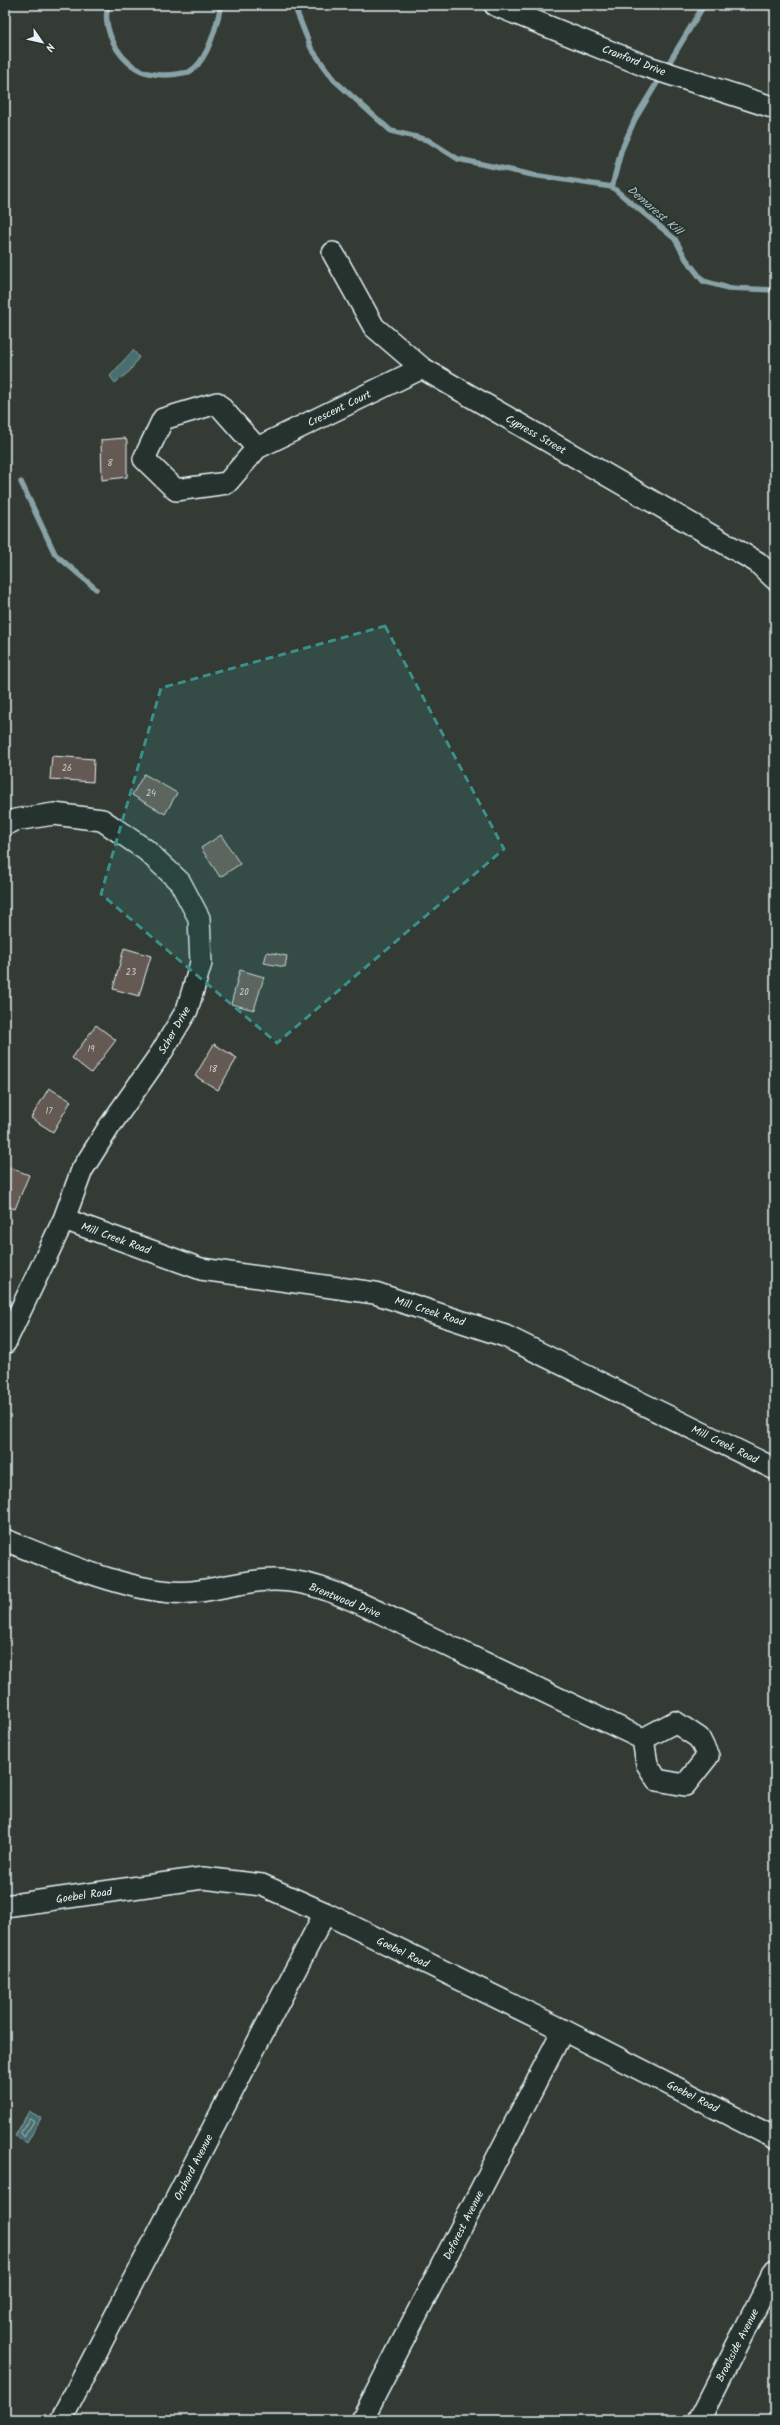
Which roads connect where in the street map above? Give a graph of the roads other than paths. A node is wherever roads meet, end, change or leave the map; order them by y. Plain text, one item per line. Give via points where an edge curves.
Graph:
1 (499, 6) edge
2 (775, 108) edge
3 (333, 253) dead end
4 (422, 368) junction
5 (257, 448) junction
6 (775, 579) edge
7 (5, 825) edge
8 (64, 1219) junction
9 (5, 1343) edge
10 (775, 1469) edge
11 (5, 1540) edge
12 (643, 1739) dead end
13 (5, 1906) edge
14 (325, 1913) junction
15 (563, 2030) junction
16 (775, 2138) edge
17 (775, 2270) edge
18 (61, 2420) edge
19 (362, 2420) edge
20 (699, 2420) edge

1 - 2 street, Cranford Drive via 651,68
3 - 4 street, Cypress Street via 374,327
4 - 5 street, Crescent Court
4 - 6 street, Cypress Street via 757,562
5 - 5 street, Crescent Court via 227,483 176,490 144,459 163,419 217,403
7 - 8 street, Scher Drive via 15,820 54,814 102,820 146,850 180,882 199,918 201,963 187,1010 82,1170
8 - 9 street, Scher Drive
8 - 10 street, Mill Creek Road via 201,1269 375,1293 505,1336
11 - 12 street, Brentwood Drive via 62,1563 149,1590 191,1592 252,1580 297,1582 340,1596 392,1619
13 - 14 street, Goebel Road via 203,1878 262,1885
14 - 15 street, Goebel Road
14 - 18 street, Orchard Avenue
15 - 16 street, Goebel Road
15 - 19 street, Deforest Avenue
17 - 20 street, Brookside Avenue

